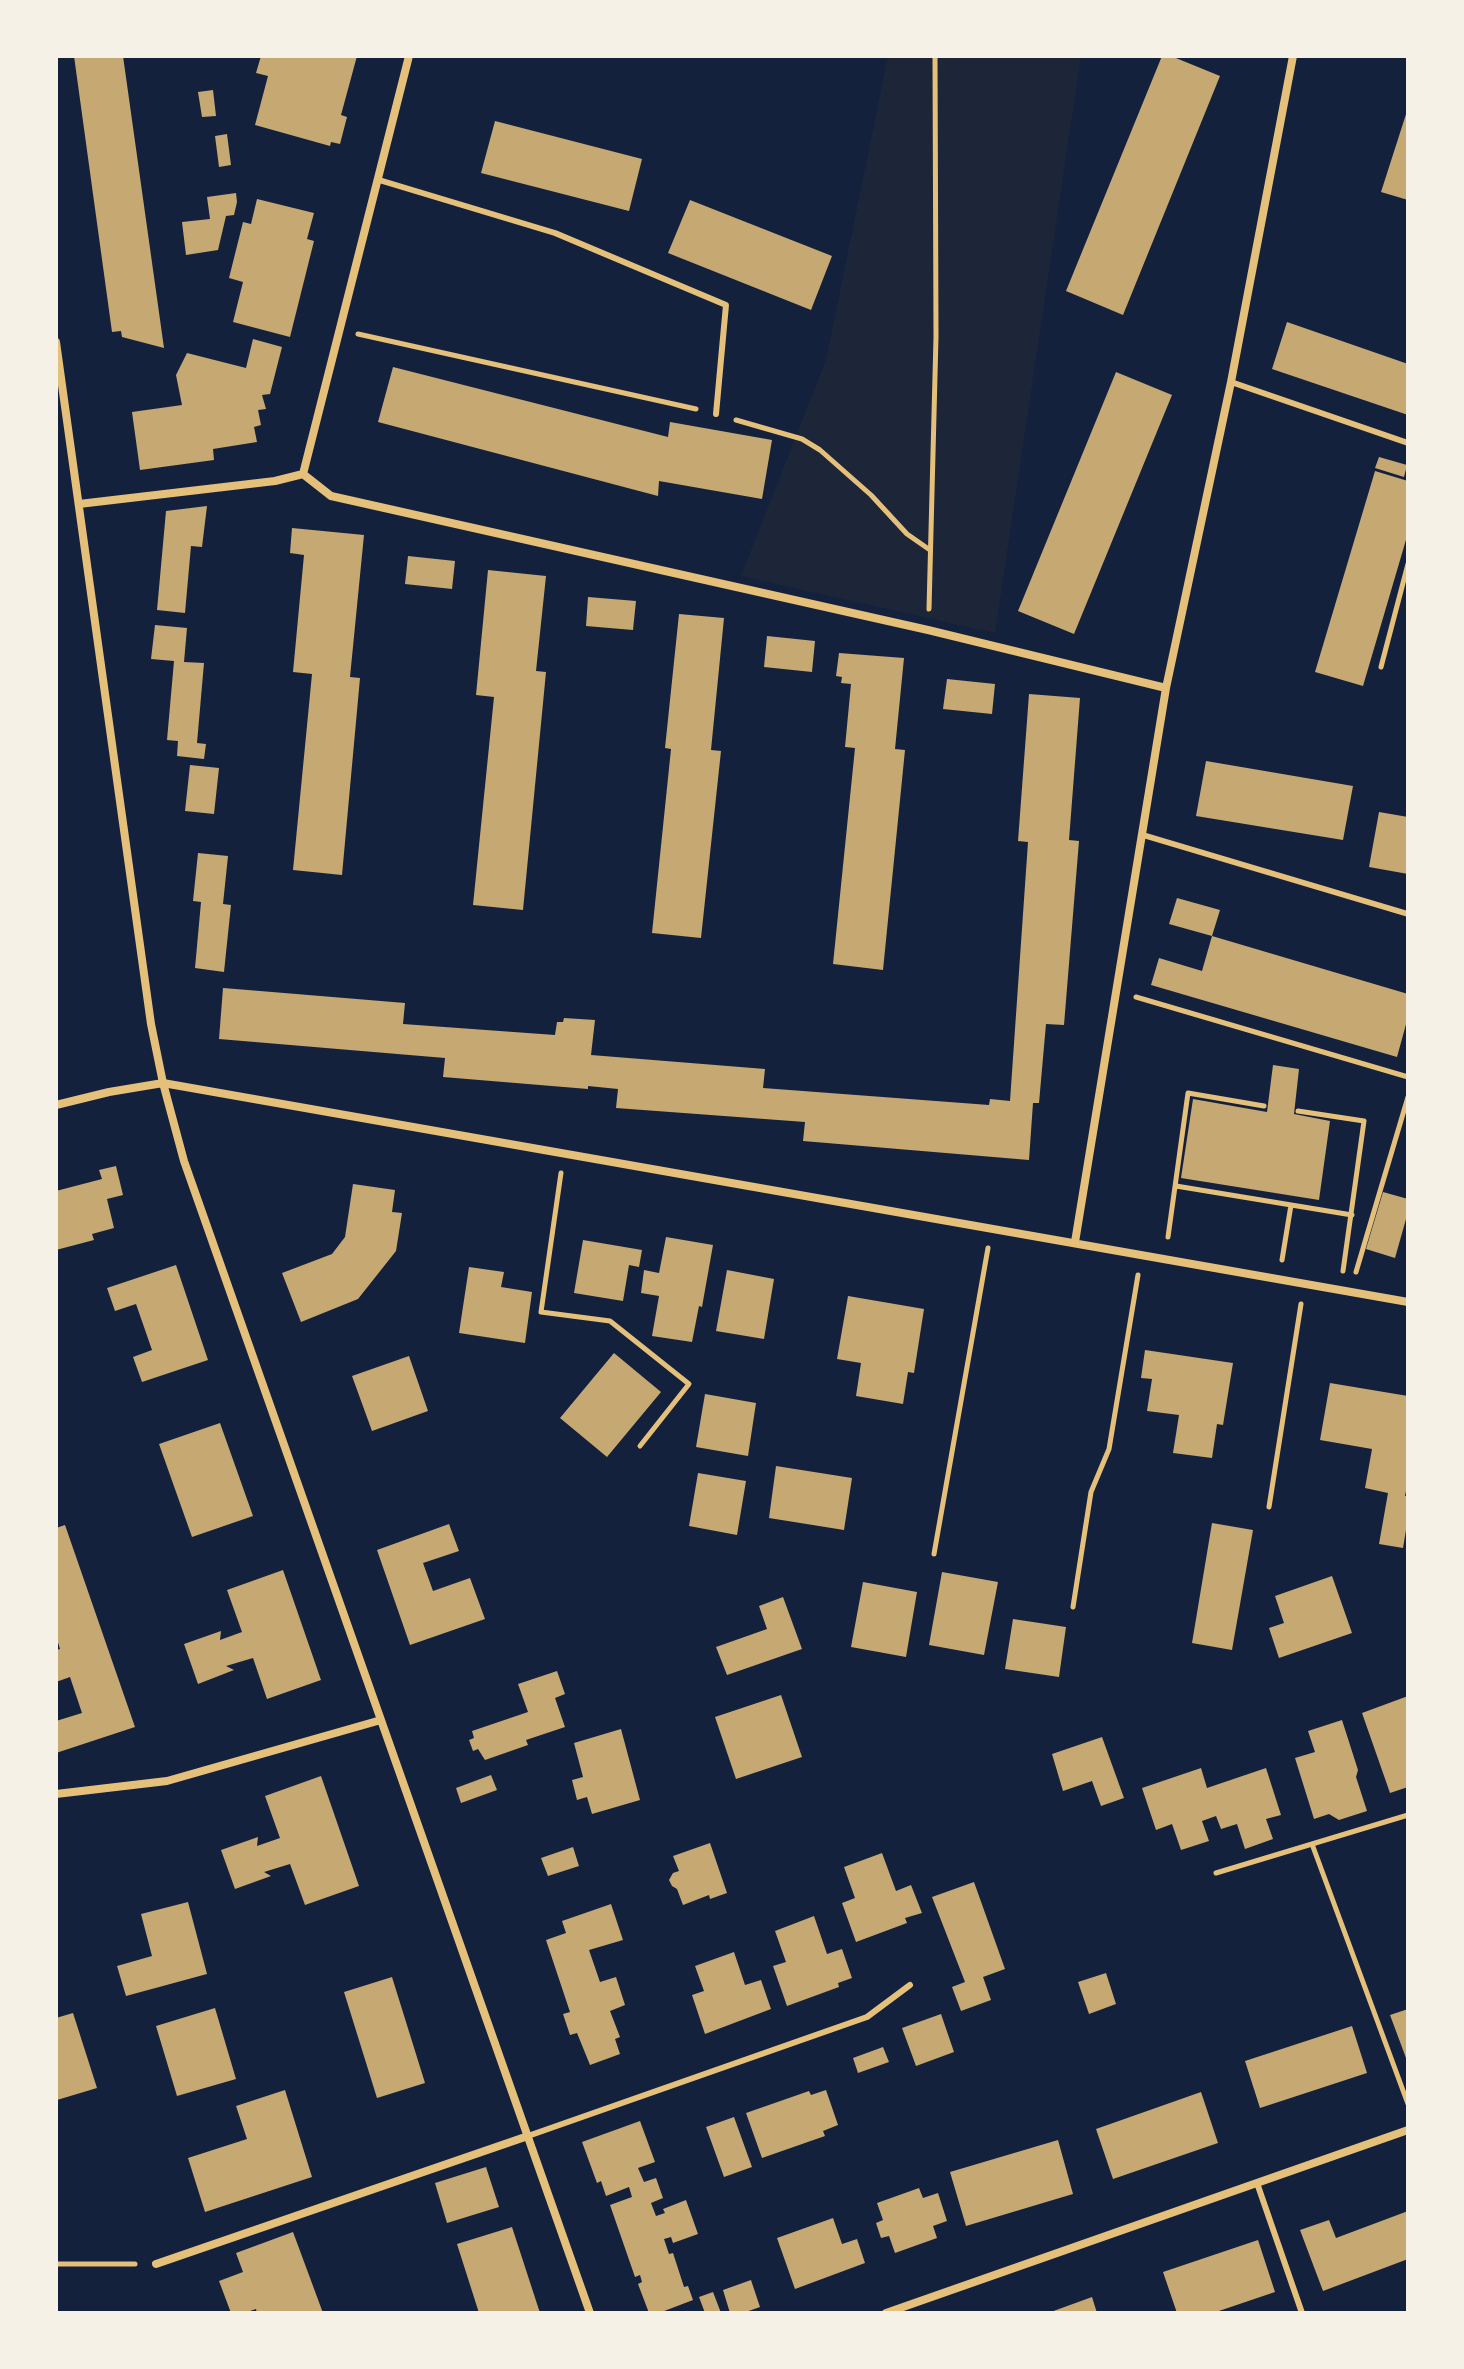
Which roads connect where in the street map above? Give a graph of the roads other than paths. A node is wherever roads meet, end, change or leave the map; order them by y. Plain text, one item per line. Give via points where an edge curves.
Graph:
1 (409, 56) edge
2 (1293, 56) edge
3 (379, 180) junction
4 (56, 342) edge
5 (1231, 382) junction
6 (716, 414) road end
7 (1408, 443) edge
8 (303, 474) junction
9 (79, 504) junction
10 (1166, 688) junction
11 (1143, 835) junction
12 (1408, 914) edge
13 (163, 1083) junction
14 (56, 1105) edge
15 (1075, 1242) junction
16 (1408, 1302) edge
17 (381, 1720) junction
18 (56, 1794) edge
19 (910, 1985) dead end
20 (1408, 2130) edge
21 (528, 2136) junction
22 (1257, 2183) junction
23 (156, 2264) road end
24 (590, 2313) edge
25 (886, 2313) edge
26 (1302, 2313) edge

1 - 3 street
2 - 5 street
3 - 6 lane via 555,233 726,305
3 - 8 street
4 - 9 street
5 - 7 lane
5 - 10 street
8 - 9 street
8 - 10 street via 331,496
9 - 13 street
10 - 11 street
11 - 12 lane
11 - 15 street
13 - 14 street
13 - 15 street
13 - 17 street via 184,1161
15 - 16 street
17 - 18 street via 167,1781
17 - 21 street
19 - 21 lane via 867,2017
20 - 22 street
21 - 23 street
21 - 24 street
22 - 25 street
22 - 26 lane

